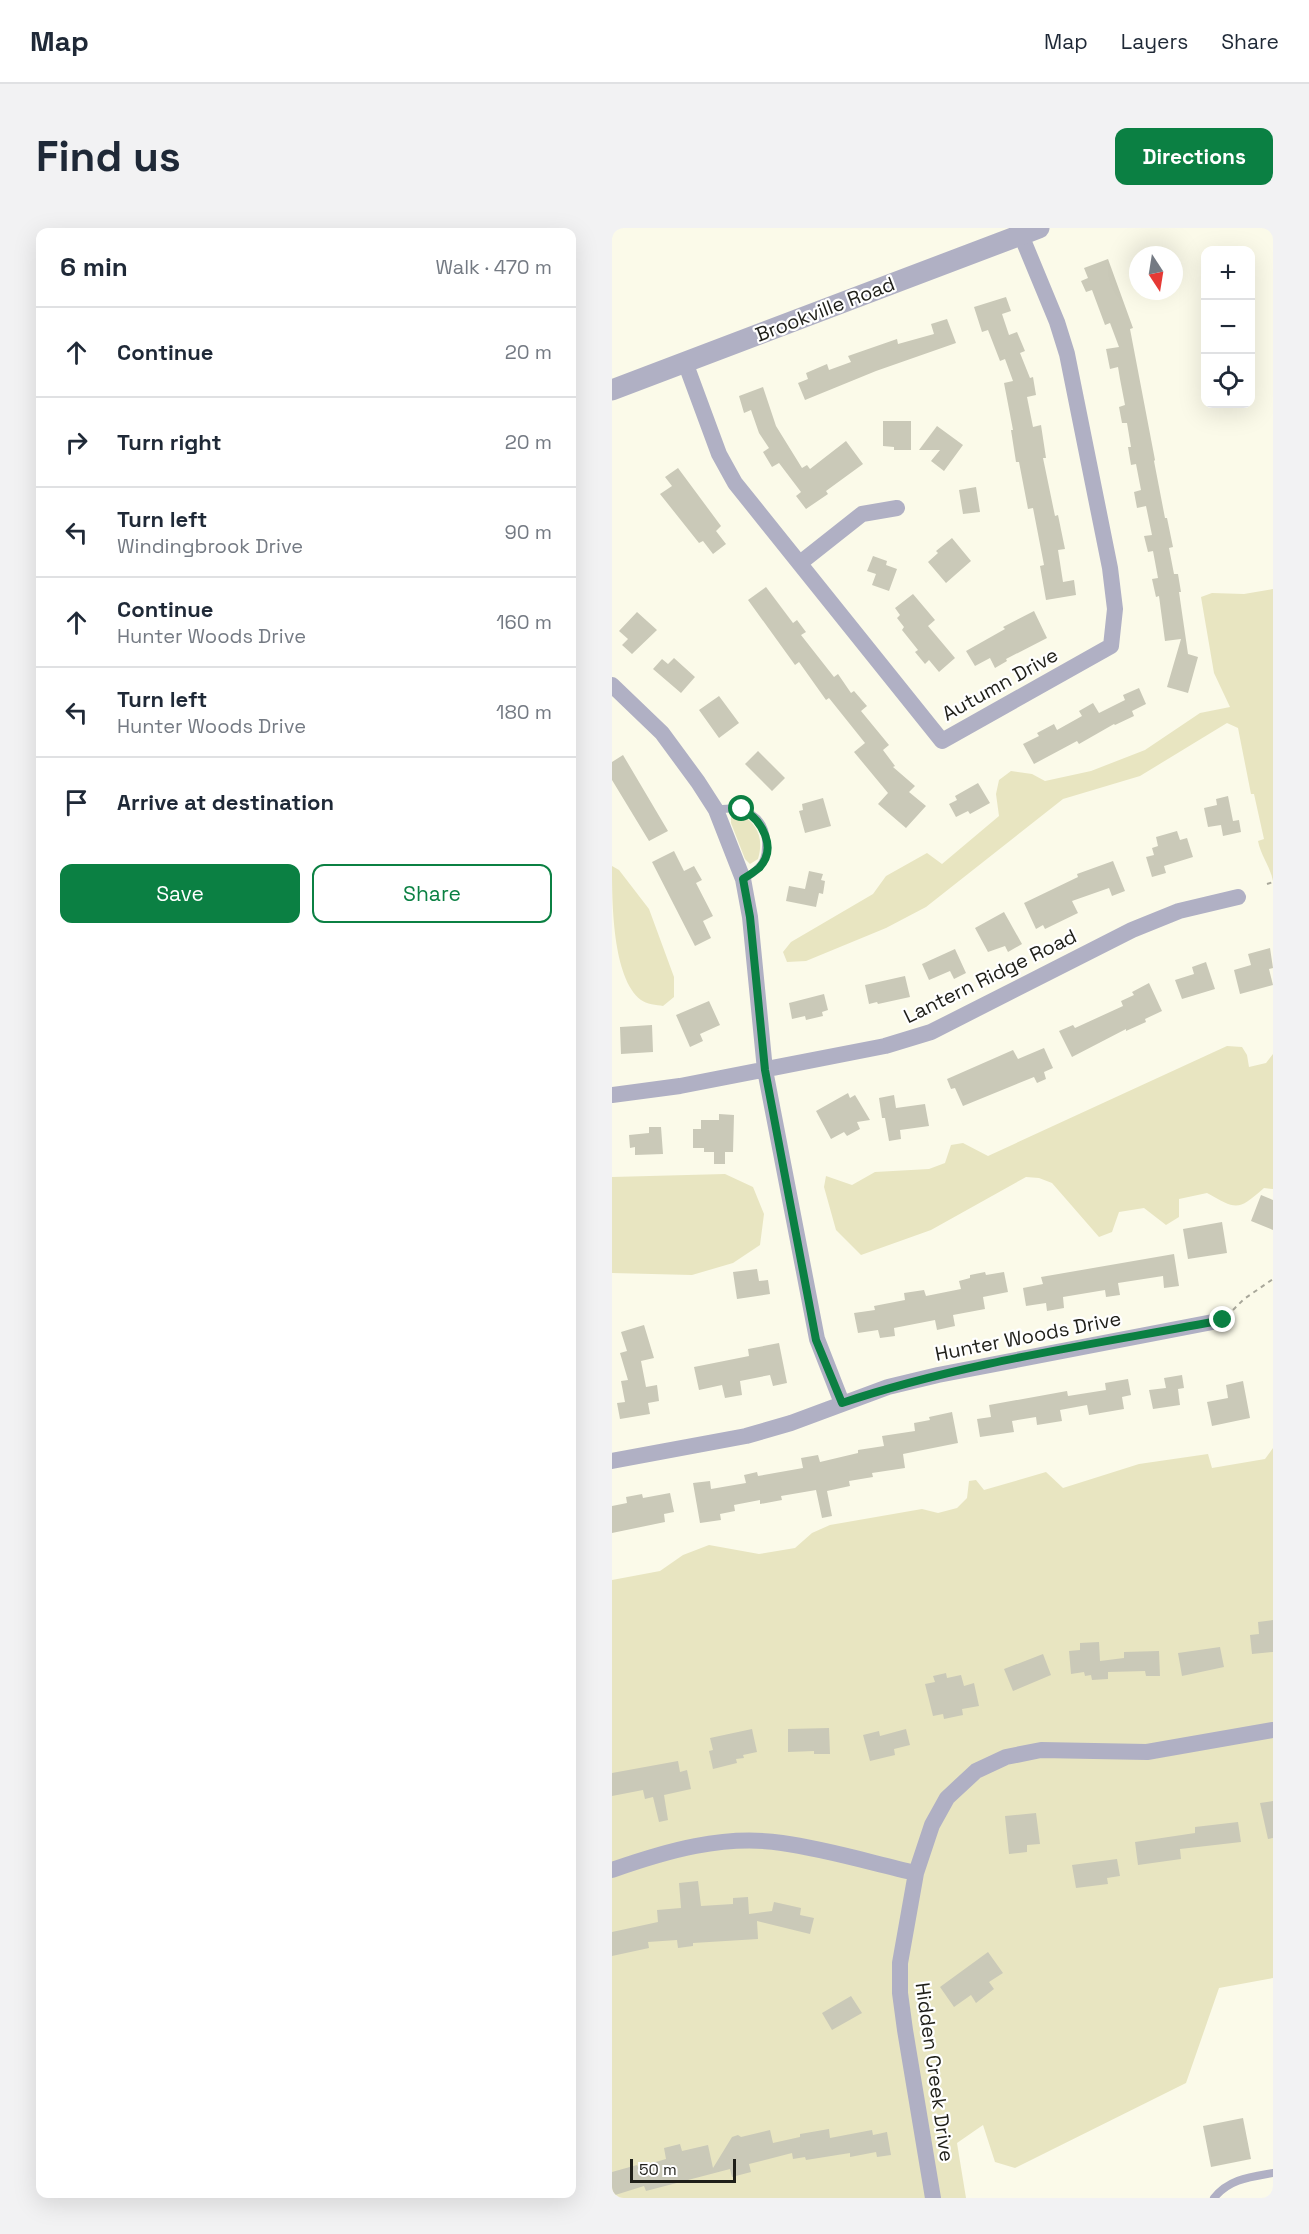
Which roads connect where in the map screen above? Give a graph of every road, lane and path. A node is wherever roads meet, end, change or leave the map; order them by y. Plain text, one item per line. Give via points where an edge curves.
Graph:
1 (1030, 231) edge
2 (684, 362) junction
3 (612, 390) edge
4 (897, 508) dead end
5 (800, 563) junction
6 (612, 685) edge
7 (716, 810) junction
8 (743, 879) junction
9 (1273, 882) edge
10 (1267, 884) dead end
11 (1238, 897) dead end
12 (765, 1070) junction
13 (612, 1095) edge
14 (1273, 1279) edge
15 (1223, 1320) joint
16 (842, 1403) junction
17 (612, 1461) edge
18 (1273, 1730) edge
19 (612, 1870) edge
20 (916, 1873) junction
21 (1273, 2173) edge
22 (933, 2198) edge
23 (1214, 2198) edge

1 - 2 street, Brookville Road
1 - 5 street, Autumn Drive via 1067,354 1110,568 1115,609 1111,646 942,741
2 - 3 street, Brookville Road
2 - 5 street, Autumn Drive via 719,454 735,483
4 - 5 street via 862,514
6 - 7 street via 662,733
7 - 8 street
7 - 8 lane via 742,809 754,815 762,826 767,839 766,855 759,868
8 - 12 street
9 - 10 path
11 - 12 street, Lantern Ridge Road via 1179,911 1132,930 931,1032 885,1046
12 - 13 street, Lantern Ridge Road
12 - 16 street via 816,1340
14 - 15 path
15 - 16 street, Hunter Woods Drive via 938,1375
16 - 17 street, Hunter Woods Drive via 746,1436
18 - 20 street, Hidden Creek Drive via 1147,1752 1041,1750 1006,1757 976,1771 947,1798 932,1825
19 - 20 street via 668,1851 740,1841 781,1842
20 - 22 street, Hidden Creek Drive via 900,1963 900,1993
21 - 23 lane via 1238,2180

